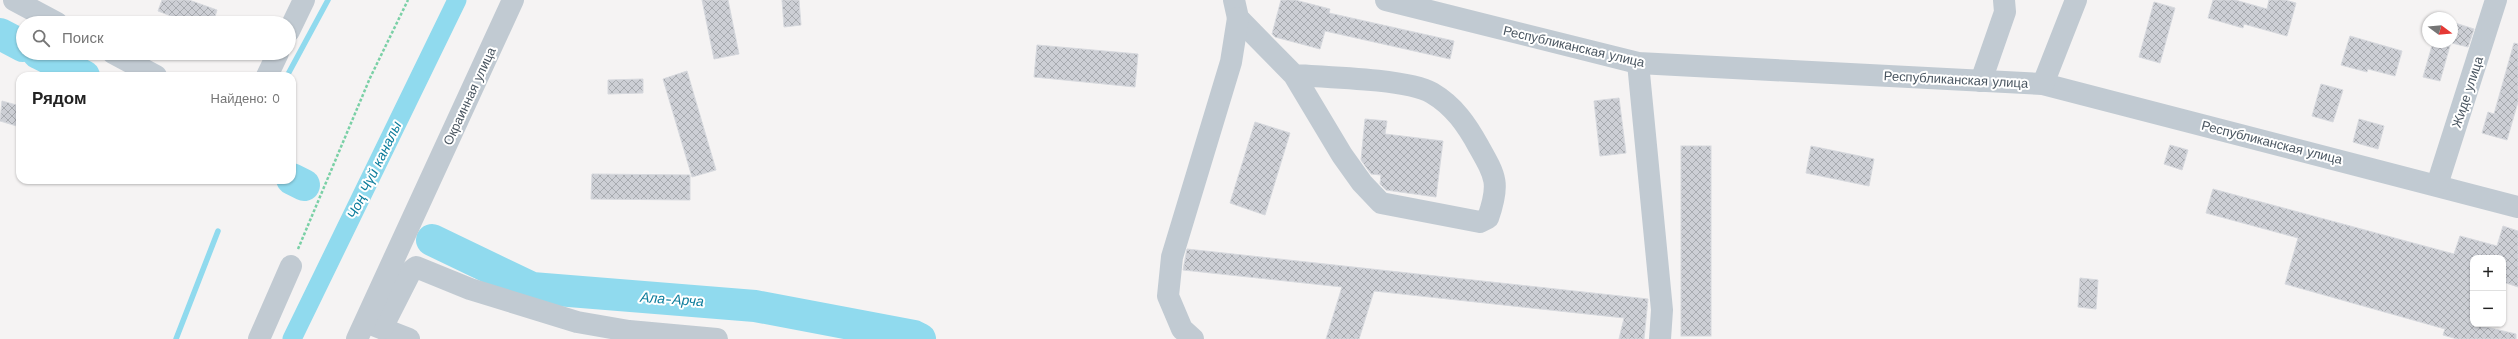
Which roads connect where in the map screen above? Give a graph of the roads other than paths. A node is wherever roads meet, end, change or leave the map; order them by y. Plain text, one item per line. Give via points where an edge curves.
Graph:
1 (14, 0) edge
2 (304, 0) edge
3 (513, 0) edge
4 (1386, 0) edge
5 (2004, 0) edge
6 (2076, 0) edge
7 (2496, 0) edge
8 (1236, 9) edge
9 (44, 16) edge
10 (296, 17) edge
11 (126, 60) edge
12 (275, 60) edge
13 (1638, 63) junction
14 (149, 72) edge
15 (269, 72) edge
16 (1294, 75) junction
17 (1980, 81) junction
18 (2043, 84) junction
19 (2437, 185) junction
20 (2518, 207) edge
21 (291, 266) road end
22 (368, 330) edge
23 (259, 339) edge
24 (409, 339) edge
25 (717, 339) edge
26 (1193, 339) edge
27 (1660, 339) edge

1 - 9 street
2 - 10 street
3 - 22 street, Окраинная улица via 425,192
4 - 13 street, Республиканская улица
5 - 17 street via 2005,12
6 - 18 street
7 - 19 street, Жиде улица
8 - 16 street
8 - 26 street via 1231,62 1172,257 1168,296 1182,329
11 - 14 street
12 - 15 street
13 - 17 street, Республиканская улица
13 - 27 street via 1662,310
16 - 16 street via 1408,85 1432,92 1464,119 1494,173 1494,199 1488,218 1480,222 1381,204 1342,156
17 - 18 street, Республиканская улица
18 - 19 street, Республиканская улица
19 - 20 street, Республиканская улица
21 - 23 street
22 - 24 street
22 - 25 street via 416,267 470,289 577,322 629,331

